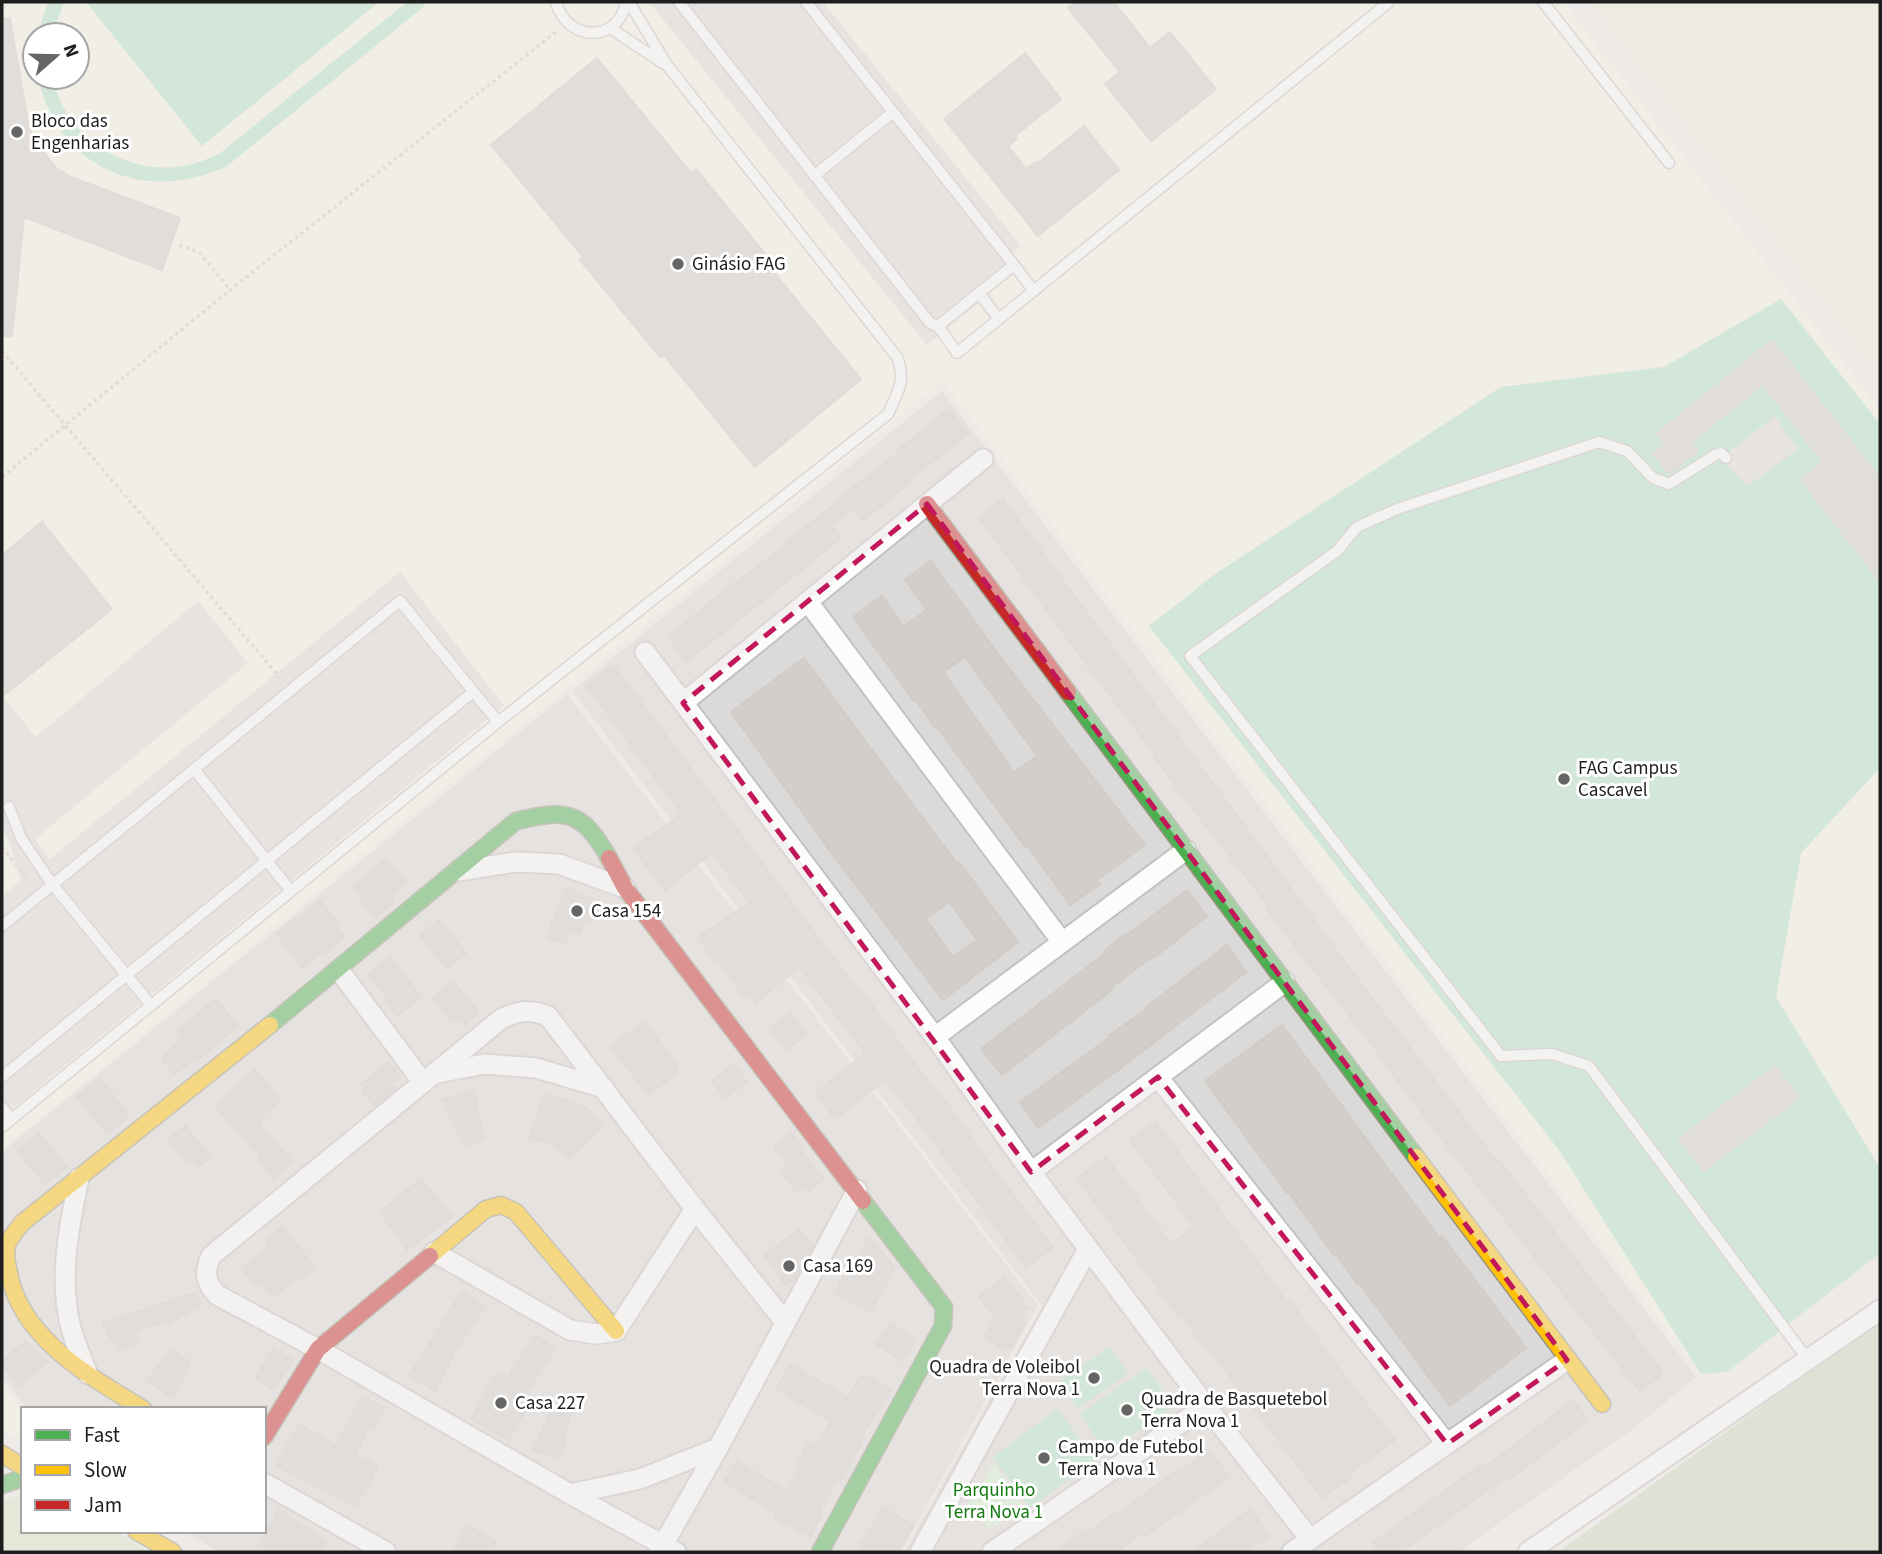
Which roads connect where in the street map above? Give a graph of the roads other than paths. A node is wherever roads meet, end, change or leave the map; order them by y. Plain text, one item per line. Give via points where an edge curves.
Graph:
1 (556, 2) edge
2 (628, 2) edge
3 (679, 2) edge
4 (806, 2) edge
5 (1389, 2) edge
6 (1544, 2) edge
7 (610, 28) junction
8 (667, 65) junction
9 (893, 112) junction
10 (1669, 163) dead end
11 (814, 176) junction
12 (1014, 265) junction
13 (1034, 290) junction
14 (979, 293) junction
15 (999, 319) junction
16 (938, 326) junction
17 (1726, 458) dead end
18 (983, 459) dead end
19 (927, 504) junction
20 (808, 602) junction
21 (645, 652) dead end
22 (473, 692) junction
23 (683, 703) junction
24 (498, 722) junction
25 (194, 769) junction
26 (9, 807) dead end
27 (1186, 850) junction
28 (267, 860) junction
29 (453, 872) junction
30 (52, 884) junction
31 (625, 888) junction
32 (291, 891) junction
33 (2, 926) edge
34 (1062, 942) junction
35 (339, 970) junction
36 (126, 975) junction
37 (1285, 982) junction
38 (151, 1005) junction
39 (935, 1037) junction
40 (2, 1077) edge
41 (428, 1077) junction
42 (1158, 1077) junction
43 (604, 1088) junction
44 (2, 1107) edge
45 (11, 1119) junction
46 (2, 1126) edge
47 (1031, 1172) junction
48 (79, 1178) junction
49 (857, 1190) junction
50 (695, 1209) junction
51 (1088, 1249) junction
52 (435, 1252) junction
53 (1880, 1310) edge
54 (785, 1322) junction
55 (616, 1331) junction
56 (318, 1349) junction
57 (1567, 1360) junction
58 (1808, 1360) junction
59 (88, 1375) junction
60 (1602, 1404) dead end
61 (1206, 1406) junction
62 (140, 1407) edge
63 (266, 1434) edge
64 (1447, 1444) junction
65 (718, 1448) junction
66 (2, 1454) edge
67 (21, 1466) edge
68 (21, 1479) edge
69 (266, 1484) edge
70 (2, 1485) edge
71 (570, 1494) junction
72 (140, 1533) edge
73 (1310, 1539) junction
74 (666, 1550) edge
75 (173, 1552) edge
76 (386, 1552) edge
77 (820, 1552) edge
78 (920, 1552) edge
79 (992, 1552) edge
80 (1292, 1552) edge
81 (1528, 1552) edge

1 - 7 lane via 560,14 576,30 587,33
2 - 7 lane
2 - 8 lane
3 - 11 lane
4 - 9 lane
5 - 13 lane
6 - 10 lane
7 - 8 lane
8 - 24 lane via 897,357 902,382 888,414
9 - 11 lane
9 - 12 lane
11 - 16 lane via 930,323
12 - 13 lane
12 - 14 lane
13 - 15 lane
14 - 15 lane
14 - 16 lane
15 - 16 lane via 957,353
17 - 58 lane via 1721,453 1714,455 1669,484 1653,478 1627,451 1599,442 1397,509 1357,527 1337,551 1190,656 1501,1056 1552,1054 1589,1066
18 - 19 street
19 - 20 street
19 - 27 street
20 - 23 street
20 - 34 street
21 - 23 street
22 - 24 lane
22 - 25 lane via 400,601
22 - 28 lane
23 - 39 street
24 - 32 lane
25 - 28 lane
25 - 30 lane
26 - 30 lane via 21,838
27 - 34 street
27 - 37 street
28 - 32 lane
28 - 36 lane
29 - 31 street via 516,862 559,864
29 - 31 street via 516,821 550,813 571,817 589,829
29 - 35 street
30 - 33 lane
30 - 36 lane
31 - 49 street
32 - 38 lane
34 - 39 street
35 - 41 street
35 - 48 street
36 - 38 lane
36 - 40 lane
37 - 42 street
37 - 57 street
38 - 45 lane
39 - 47 street
41 - 43 street via 484,1064 536,1068
41 - 43 street via 501,1019 516,1011 532,1010 548,1016
41 - 56 street via 211,1256 205,1268 209,1286 217,1295
42 - 47 street
42 - 64 street
43 - 50 street
44 - 45 lane
45 - 46 lane
47 - 51 street
48 - 59 street via 65,1280 71,1328
48 - 59 street via 22,1223 7,1247 8,1275 15,1299 47,1340
49 - 54 street
49 - 77 street via 944,1307 943,1326
50 - 54 street
50 - 55 street
51 - 61 street
51 - 78 street
52 - 55 street via 570,1330
52 - 55 street via 486,1209 501,1205 516,1212
52 - 56 street
53 - 58 street
54 - 65 street
56 - 63 street
56 - 71 street
57 - 60 street
57 - 64 street
58 - 81 street
59 - 62 street
61 - 73 street
61 - 79 street
64 - 73 street
65 - 71 street via 640,1479
65 - 74 street
66 - 67 street
68 - 70 street
69 - 76 street
71 - 74 street
72 - 75 street
73 - 80 street

